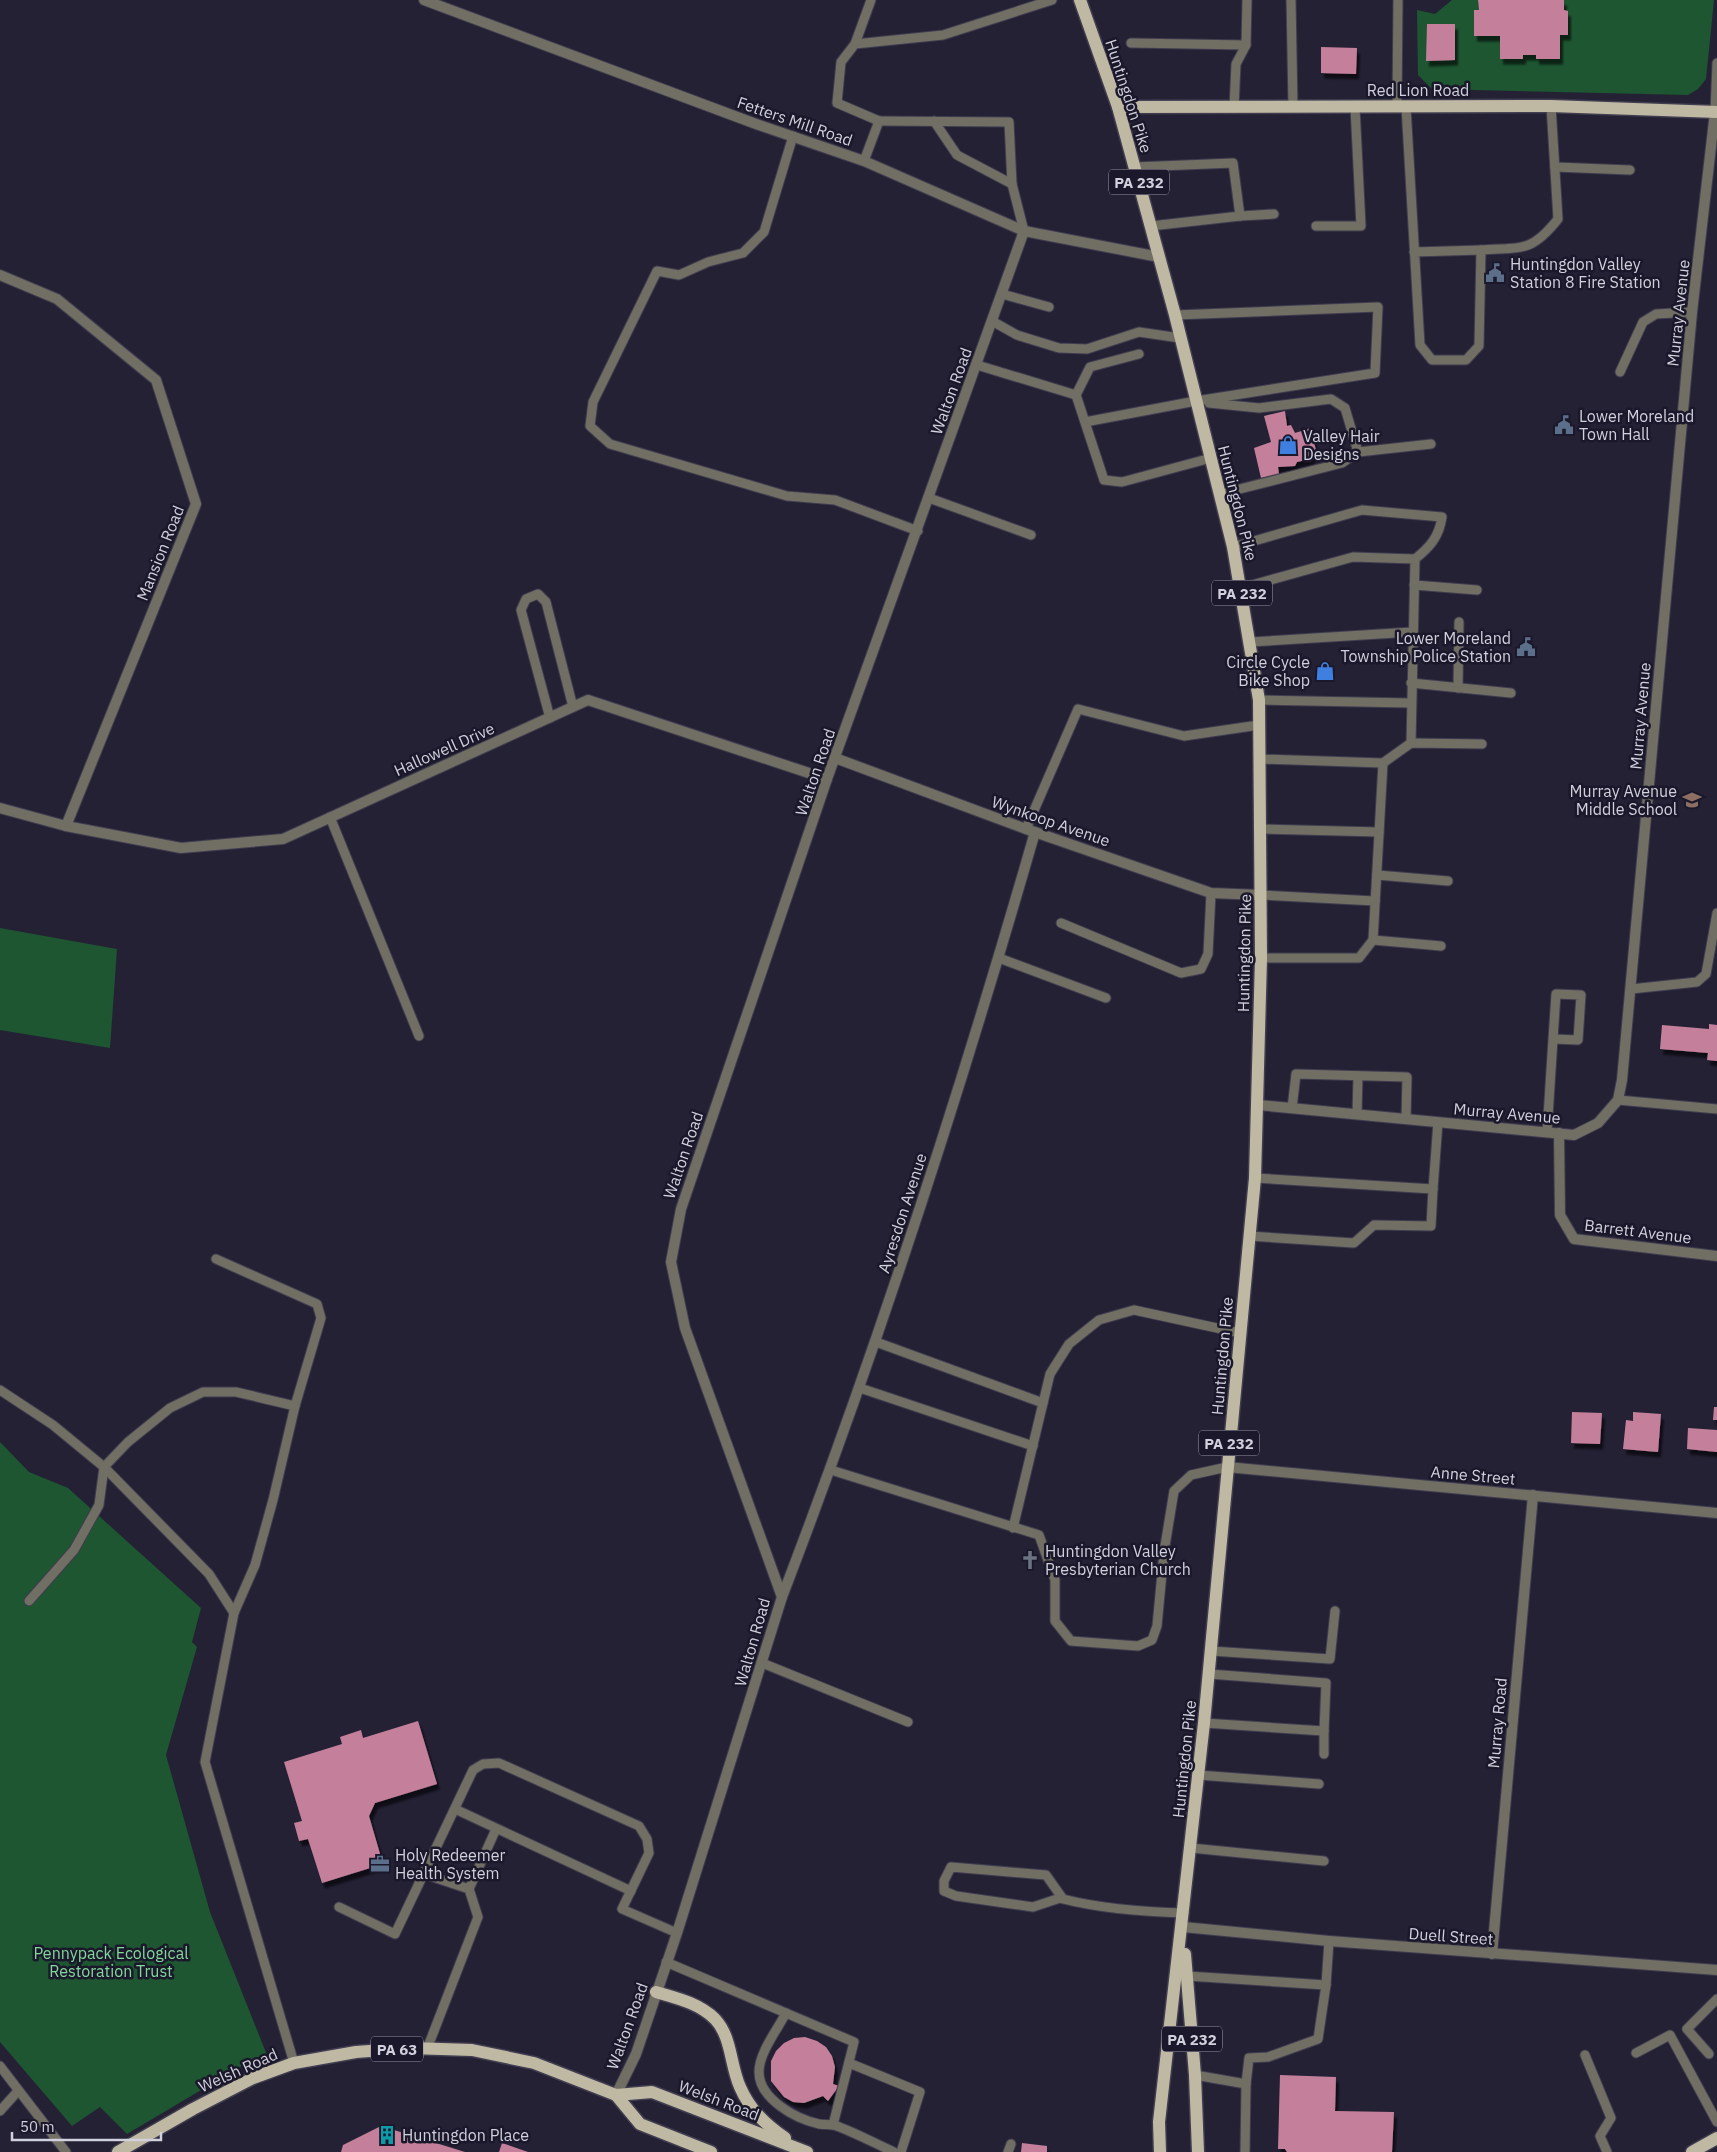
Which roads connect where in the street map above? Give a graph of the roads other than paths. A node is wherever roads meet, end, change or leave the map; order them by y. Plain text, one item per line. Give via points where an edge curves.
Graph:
1 (424, 0) edge
2 (871, 0) edge
3 (1052, 0) edge
4 (1080, 0) edge
5 (1247, 0) edge
6 (1291, 0) edge
7 (1398, 0) edge
8 (1131, 43) dead end
9 (855, 44) junction
10 (1246, 45) junction
11 (1717, 63) edge
12 (1402, 106) junction
13 (1552, 106) junction
14 (1118, 107) junction
15 (1294, 107) junction
16 (1355, 107) junction
17 (1234, 108) junction
18 (1716, 112) edge
19 (879, 121) junction
20 (934, 121) junction
21 (793, 136) junction
22 (864, 161) junction
23 (1135, 167) junction
24 (1555, 167) junction
25 (1630, 170) dead end
26 (1012, 184) junction
27 (1274, 214) dead end
28 (1240, 216) junction
29 (1151, 226) junction
30 (1316, 226) dead end
31 (1024, 232) junction
32 (1481, 250) junction
33 (1414, 252) junction
34 (1159, 256) junction
35 (0, 275) edge
36 (1002, 294) junction
37 (1049, 307) dead end
38 (1692, 312) junction
39 (1174, 315) junction
40 (992, 320) junction
41 (1180, 338) junction
42 (1139, 354) dead end
43 (977, 365) junction
44 (1620, 372) dead end
45 (1076, 395) junction
46 (1196, 401) junction
47 (1085, 422) junction
48 (1431, 444) dead end
49 (1358, 452) junction
50 (1211, 458) junction
51 (1220, 494) junction
52 (929, 498) junction
53 (918, 531) junction
54 (1032, 535) dead end
55 (1234, 547) junction
56 (1415, 559) junction
57 (1414, 585) junction
58 (1241, 588) junction
59 (1477, 590) dead end
60 (1459, 622) dead end
61 (1412, 632) junction
62 (1250, 642) junction
63 (1411, 683) junction
64 (1458, 688) junction
65 (1511, 693) dead end
66 (1259, 700) junction
67 (1410, 703) junction
68 (573, 707) junction
69 (550, 718) junction
70 (1259, 725) junction
71 (1411, 743) junction
72 (1482, 744) dead end
73 (835, 758) junction
74 (1260, 760) junction
75 (1383, 763) junction
76 (827, 779) junction
77 (0, 808) edge
78 (330, 816) junction
79 (66, 826) junction
80 (1262, 829) junction
81 (1031, 831) junction
82 (1379, 832) junction
83 (1377, 874) junction
84 (1448, 881) dead end
85 (1211, 893) junction
86 (1261, 895) junction
87 (1376, 901) junction
88 (1717, 913) edge
89 (1061, 923) dead end
90 (1373, 940) junction
91 (1441, 946) dead end
92 (999, 958) junction
93 (1261, 958) junction
94 (1631, 989) junction
95 (1106, 998) dead end
96 (419, 1036) dead end
97 (1553, 1038) junction
98 (1358, 1076) junction
99 (1618, 1100) junction
100 (1258, 1105) junction
101 (1292, 1108) junction
102 (1717, 1109) edge
103 (1357, 1114) junction
104 (1406, 1119) junction
105 (1438, 1122) junction
106 (1547, 1132) junction
107 (1559, 1133) junction
108 (1255, 1178) junction
109 (1433, 1189) junction
110 (1249, 1236) junction
111 (1717, 1256) edge
112 (216, 1259) dead end
113 (1240, 1333) junction
114 (876, 1342) junction
115 (860, 1388) junction
116 (0, 1390) edge
117 (1043, 1402) junction
118 (295, 1406) junction
119 (1033, 1446) junction
120 (104, 1467) junction
121 (1227, 1467) junction
122 (831, 1470) junction
123 (1533, 1495) junction
124 (1717, 1513) edge
125 (1013, 1528) junction
126 (782, 1597) junction
127 (29, 1602) dead end
128 (1335, 1611) dead end
129 (234, 1613) junction
130 (1211, 1651) junction
131 (762, 1663) junction
132 (1209, 1674) junction
133 (908, 1722) dead end
134 (1204, 1722) junction
135 (1324, 1731) junction
136 (1324, 1754) dead end
137 (1198, 1775) junction
138 (1319, 1784) dead end
139 (454, 1809) junction
140 (496, 1829) junction
141 (1191, 1848) junction
142 (1324, 1861) dead end
143 (424, 1874) junction
144 (469, 1889) junction
145 (631, 1891) junction
146 (1063, 1899) junction
147 (339, 1907) dead end
148 (1184, 1912) junction
149 (1182, 1926) junction
150 (677, 1934) junction
151 (1328, 1941) junction
152 (1492, 1954) junction
153 (666, 1962) junction
154 (1717, 1970) edge
155 (1187, 1976) junction
156 (1326, 1985) junction
157 (656, 1992) junction
158 (1717, 1999) edge
159 (786, 2013) junction
160 (427, 2049) junction
161 (1636, 2053) dead end
162 (1709, 2054) dead end
163 (1585, 2055) dead end
164 (294, 2063) junction
165 (849, 2063) junction
166 (0, 2066) edge
167 (1195, 2075) junction
168 (1246, 2084) junction
169 (18, 2091) junction
170 (616, 2095) junction
171 (0, 2111) edge
172 (1717, 2122) edge
173 (833, 2125) junction
174 (1717, 2138) edge
175 (804, 2151) edge
176 (66, 2152) edge
177 (118, 2152) edge
178 (711, 2152) edge
179 (894, 2152) edge
180 (901, 2152) edge
181 (1160, 2152) edge
182 (1198, 2152) edge
183 (1245, 2152) edge
184 (1607, 2152) edge
185 (1692, 2152) edge

1 - 21 street, Fetters Mill Road
2 - 9 lane
3 - 9 lane via 942,35
4 - 14 main road, Huntingdon Pike / PA 232
5 - 10 lane
6 - 15 lane
7 - 12 lane
8 - 10 lane
9 - 19 lane via 842,62 837,103
10 - 17 lane via 1236,64
11 - 18 lane
12 - 13 main road, Red Lion Road
12 - 16 main road, Red Lion Road
12 - 33 lane
13 - 18 main road, Red Lion Road
13 - 24 lane
14 - 17 main road, Red Lion Road
14 - 23 main road, Huntingdon Pike / PA 232
15 - 16 main road, Red Lion Road
15 - 17 main road, Red Lion Road
16 - 30 lane via 1361,226
18 - 38 street, Murray Avenue
19 - 20 lane
19 - 22 lane
20 - 26 lane via 957,154
20 - 26 lane via 1009,122
21 - 22 street, Fetters Mill Road
21 - 53 lane via 764,232 743,253 708,262 679,275 657,270 593,402 590,426 610,444 787,496 834,500
22 - 31 street, Fetters Mill Road
23 - 28 lane via 1232,163
23 - 29 main road, Huntingdon Pike / PA 232
24 - 25 lane
24 - 32 lane via 1558,219 1545,236 1528,246
26 - 31 lane
27 - 28 lane
28 - 29 lane
29 - 34 main road, Huntingdon Pike / PA 232
31 - 34 street, Fetters Mill Road
31 - 36 street, Walton Road
32 - 33 lane
32 - 33 lane via 1479,346 1466,360 1432,360 1420,346
34 - 39 main road, Huntingdon Pike / PA 232
35 - 79 street, Mansion Road via 57,298 156,380 196,504
36 - 37 lane
36 - 40 street, Walton Road
38 - 44 lane via 1656,314 1644,322
38 - 94 street, Murray Avenue
39 - 41 main road, Huntingdon Pike / PA 232
39 - 46 lane via 1378,307 1375,373
40 - 41 lane via 1017,335 1059,348 1087,349 1139,332
40 - 43 street, Walton Road
41 - 46 main road, Huntingdon Pike / PA 232
42 - 45 lane via 1090,367
43 - 45 lane
43 - 52 street, Walton Road
45 - 47 lane
46 - 47 lane
46 - 49 lane via 1259,408 1331,399 1345,408
46 - 50 main road, Huntingdon Pike / PA 232
47 - 50 lane via 1104,480 1122,482
48 - 49 lane
49 - 51 lane via 1342,463
50 - 51 main road, Huntingdon Pike / PA 232
51 - 55 main road, Huntingdon Pike / PA 232
52 - 53 street, Walton Road
52 - 54 lane
53 - 73 street, Walton Road
55 - 56 lane via 1362,510 1442,517 1440,530 1430,546
55 - 58 main road, Huntingdon Pike / PA 232
56 - 57 lane
56 - 58 lane via 1353,557
57 - 59 lane
57 - 61 lane
58 - 62 main road, Huntingdon Pike / PA 232
60 - 64 lane
61 - 62 lane
61 - 63 lane
62 - 66 main road, Huntingdon Pike / PA 232
63 - 64 lane
63 - 67 lane
64 - 65 lane
66 - 67 lane
66 - 70 main road, Huntingdon Pike / PA 232
67 - 71 lane
68 - 69 street, Hallowell Drive
68 - 69 lane via 546,602 538,594 526,599 521,610
68 - 76 street, Hallowell Drive via 588,700
69 - 78 street, Hallowell Drive
70 - 74 main road, Huntingdon Pike / PA 232
70 - 81 lane via 1184,736 1078,709
71 - 72 lane
71 - 75 lane
73 - 76 street, Walton Road
73 - 81 street, Wynkoop Avenue
74 - 75 lane
74 - 80 main road, Huntingdon Pike / PA 232
75 - 82 lane
76 - 126 street, Walton Road via 681,1209 671,1262 685,1328
77 - 79 street, Hallowell Drive
78 - 79 street, Hallowell Drive via 283,839 181,848
78 - 96 lane
80 - 82 lane
80 - 86 main road, Huntingdon Pike / PA 232
81 - 85 street, Wynkoop Avenue
81 - 92 street, Ayresdon Avenue
82 - 83 lane
83 - 84 lane
83 - 87 lane
85 - 86 street, Wynkoop Avenue
85 - 89 lane via 1208,954 1201,969 1181,973
86 - 87 lane
86 - 93 main road, Huntingdon Pike / PA 232
87 - 90 lane
88 - 94 lane via 1706,974 1697,982
90 - 91 lane
90 - 93 lane via 1359,958
92 - 95 lane
92 - 114 street, Ayresdon Avenue
93 - 100 main road, Huntingdon Pike / PA 232
94 - 99 street, Murray Avenue
97 - 97 lane via 1578,1040 1581,995 1556,994
97 - 106 lane
98 - 101 lane via 1296,1074
98 - 103 lane
98 - 104 lane via 1407,1077
99 - 102 lane
99 - 107 street, Murray Avenue via 1598,1123 1574,1134
100 - 101 street, Murray Avenue
100 - 108 main road, Huntingdon Pike / PA 232
101 - 103 street, Murray Avenue
103 - 104 street, Murray Avenue
104 - 105 street, Murray Avenue
105 - 106 street, Murray Avenue
105 - 109 lane
106 - 107 street, Murray Avenue
107 - 111 street, Barrett Avenue via 1560,1216 1574,1239
108 - 109 lane
108 - 110 main road, Huntingdon Pike / PA 232
109 - 110 lane via 1431,1226 1374,1225 1354,1244
110 - 113 main road, Huntingdon Pike / PA 232
112 - 118 lane via 317,1304 321,1318
113 - 117 lane via 1134,1310 1099,1320 1069,1344 1050,1374
113 - 121 main road, Huntingdon Pike / PA 232
114 - 115 street, Ayresdon Avenue
114 - 117 lane
115 - 119 lane
115 - 122 street, Ayresdon Avenue
116 - 120 lane via 53,1425
117 - 119 lane
118 - 120 lane via 236,1392 203,1392 170,1408 128,1442
118 - 129 lane via 255,1565
119 - 125 lane
120 - 127 lane via 99,1505 74,1550
120 - 129 lane via 209,1574
121 - 123 street, Anne Street
121 - 125 lane via 1191,1475 1174,1491 1157,1626 1152,1640 1138,1646 1071,1641 1055,1621 1056,1580 1039,1535
121 - 130 main road, Huntingdon Pike / PA 232
122 - 125 lane
122 - 126 street, Ayresdon Avenue
123 - 124 street, Anne Street
123 - 152 street, Murray Road
126 - 131 street, Walton Road
128 - 130 lane via 1330,1659
129 - 164 lane via 205,1762
130 - 132 main road, Huntingdon Pike / PA 232
131 - 133 lane
131 - 150 street, Walton Road
132 - 134 main road, Huntingdon Pike / PA 232
132 - 135 lane via 1326,1684
134 - 135 lane
134 - 137 main road, Huntingdon Pike / PA 232
135 - 136 lane
137 - 138 lane
137 - 141 main road, Huntingdon Pike / PA 232
139 - 140 lane
139 - 143 lane
139 - 145 lane via 473,1770 483,1764 499,1763 639,1826 647,1839 649,1853
140 - 144 lane
140 - 145 lane
141 - 142 lane
141 - 148 main road, Huntingdon Pike / PA 232
143 - 144 lane
143 - 147 lane via 395,1934
144 - 160 lane via 478,1917
145 - 150 lane via 622,1909
146 - 146 lane via 1033,1907 956,1896 944,1891 944,1881 951,1867 1046,1875
146 - 148 lane via 1116,1910
148 - 149 main road, Huntingdon Pike / PA 232
149 - 151 street, Duell Street
149 - 155 main road, Huntingdon Pike / PA 232
149 - 181 main road, Huntingdon Pike / PA 232 via 1159,2122
150 - 153 street, Walton Road
151 - 152 street, Duell Street
151 - 156 lane
152 - 154 street, Duell Street
153 - 157 street, Walton Road
153 - 159 lane
155 - 156 lane
155 - 167 main road, Huntingdon Pike / PA 232
156 - 168 lane via 1318,2039 1268,2057 1249,2058
157 - 170 street, Walton Road via 636,2054
157 - 175 main road via 694,2004 715,2019 726,2038 740,2087 749,2104 762,2121
158 - 162 lane via 1687,2029
159 - 165 lane via 854,2042
159 - 173 lane via 763,2057 759,2071 761,2084 783,2109 818,2124
160 - 164 main road, Welsh Road / PA 63 via 356,2052
160 - 170 main road, Welsh Road / PA 63 via 472,2050 534,2063
161 - 172 lane via 1670,2035
163 - 184 lane via 1611,2118 1600,2136
164 - 177 main road, Welsh Road / PA 63 via 253,2078
165 - 173 lane
165 - 180 lane via 920,2092
166 - 169 lane
167 - 168 lane
167 - 182 main road, Huntingdon Pike / PA 232
168 - 183 lane
169 - 171 lane
169 - 176 lane
170 - 175 main road, Welsh Road / PA 63 via 652,2092
170 - 178 main road, Welsh Road / PA 63 via 640,2124
173 - 179 lane
174 - 185 main road

